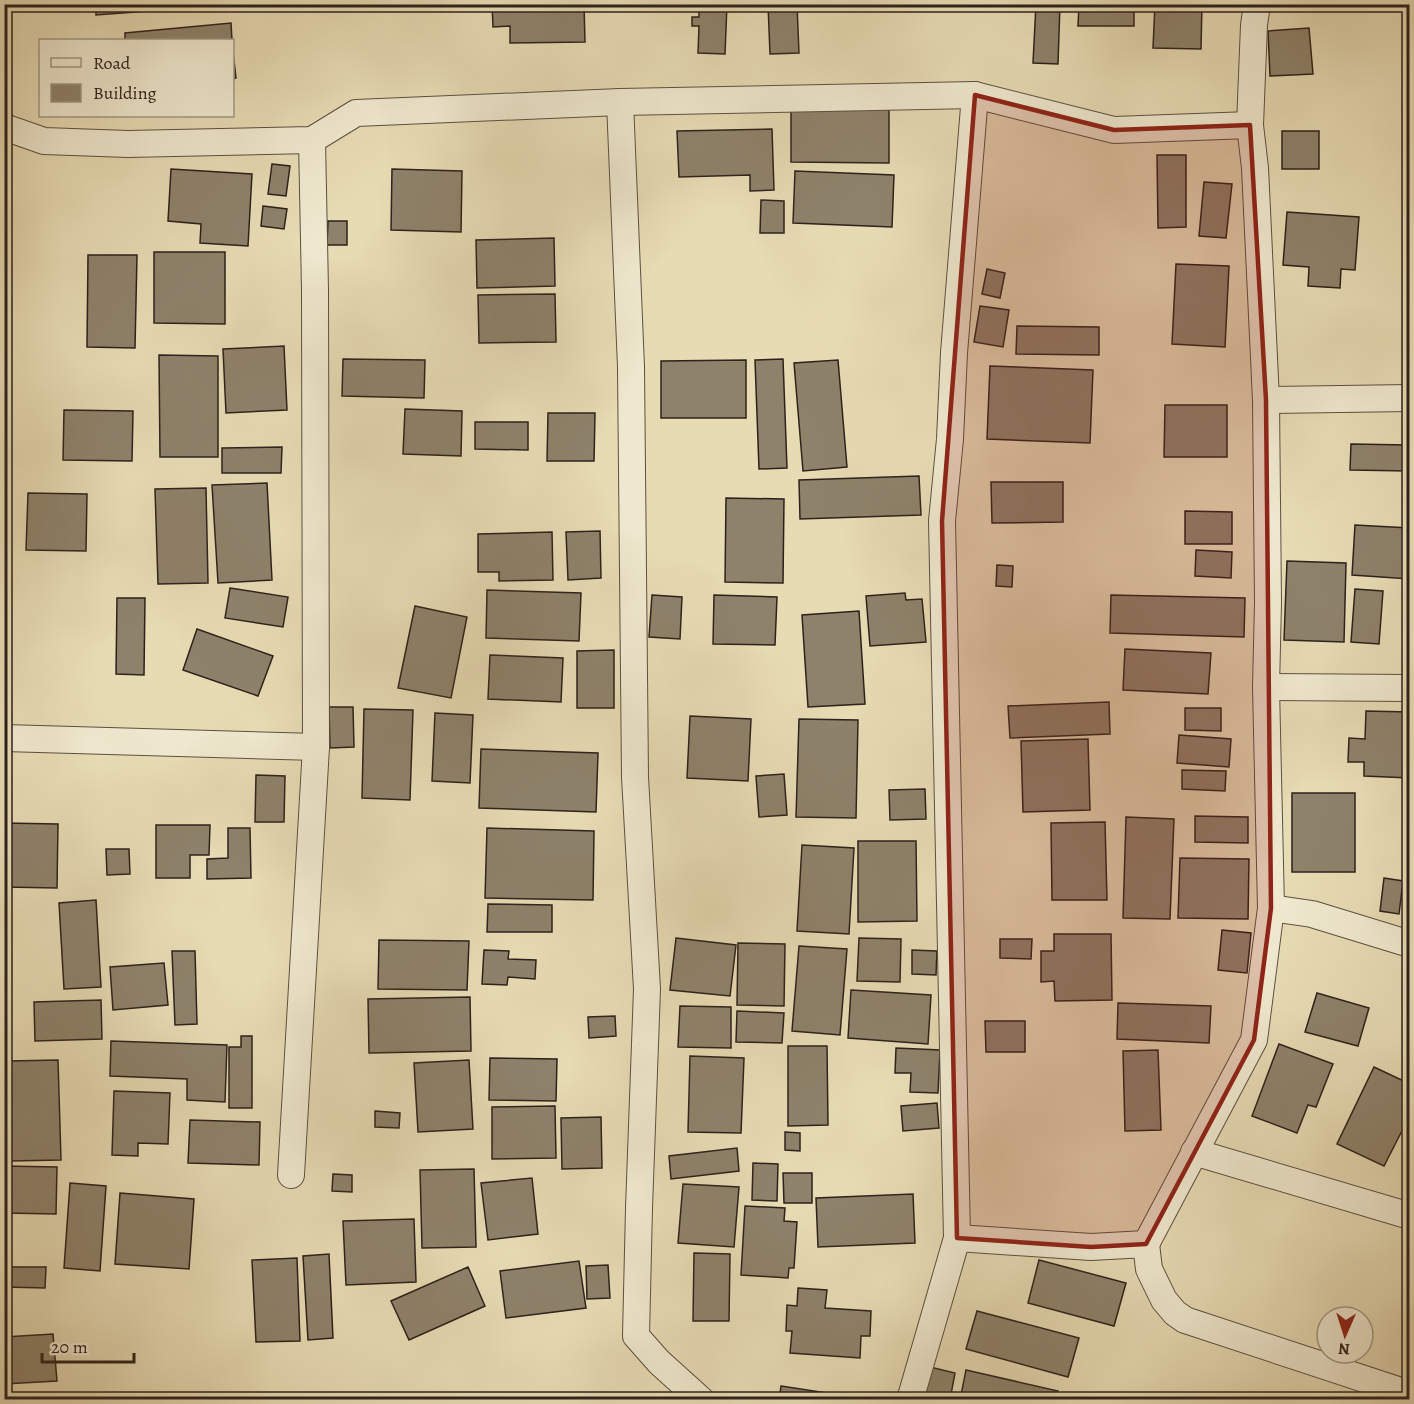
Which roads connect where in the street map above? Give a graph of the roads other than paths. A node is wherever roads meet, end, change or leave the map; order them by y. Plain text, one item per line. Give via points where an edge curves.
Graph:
1 (1257, 4) edge
2 (975, 95) junction
3 (621, 102) junction
4 (1250, 125) junction
5 (4, 127) edge
6 (312, 140) junction
7 (1410, 399) edge
8 (1266, 400) junction
9 (1266, 687) junction
10 (1410, 688) edge
11 (4, 738) edge
12 (316, 747) junction
13 (1271, 908) junction
14 (1410, 944) edge
15 (1194, 1152) junction
16 (291, 1175) dead end
17 (1410, 1216) edge
18 (957, 1238) junction
19 (1146, 1244) junction
20 (1410, 1394) edge
21 (701, 1400) edge
22 (910, 1400) edge

1 - 4 street
2 - 3 street
2 - 4 street via 1114,130
2 - 18 street via 942,521
3 - 6 street via 356,113
3 - 21 street via 631,367 634,777 647,989 636,1336
4 - 8 street
5 - 6 street via 44,141 128,144
6 - 12 street
7 - 8 street
8 - 9 street
9 - 10 street
9 - 13 street
11 - 12 street
12 - 16 street
13 - 14 street via 1312,914
13 - 15 street via 1254,1040
15 - 17 street
15 - 19 street
18 - 19 street via 1091,1247
18 - 22 street
19 - 20 street via 1149,1269 1164,1300 1185,1320

